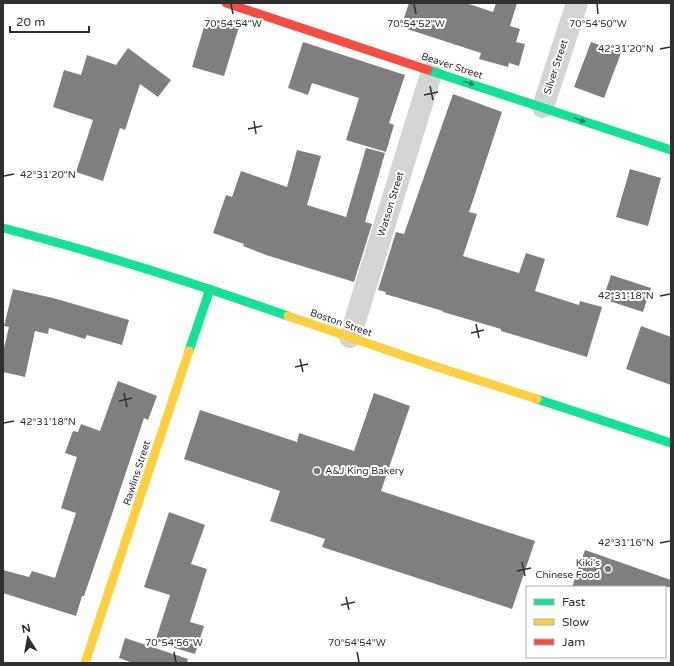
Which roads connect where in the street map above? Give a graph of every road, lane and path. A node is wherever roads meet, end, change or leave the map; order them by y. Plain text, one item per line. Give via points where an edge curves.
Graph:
1 (226, 3) edge
2 (577, 3) edge
3 (432, 71) junction
4 (543, 107) junction
5 (671, 150) edge
6 (3, 228) edge
7 (210, 289) junction
8 (350, 337) junction
9 (671, 443) edge
10 (85, 663) edge

1 - 3 street, Beaver Street
2 - 4 street, Silver Street
3 -> 4 street, Beaver Street
3 - 8 street, Watson Street
4 -> 5 street, Beaver Street
6 - 7 street, Boston Street via 70,245
7 - 8 street, Boston Street
7 - 10 street, Rawlins Street
8 - 9 street, Boston Street

